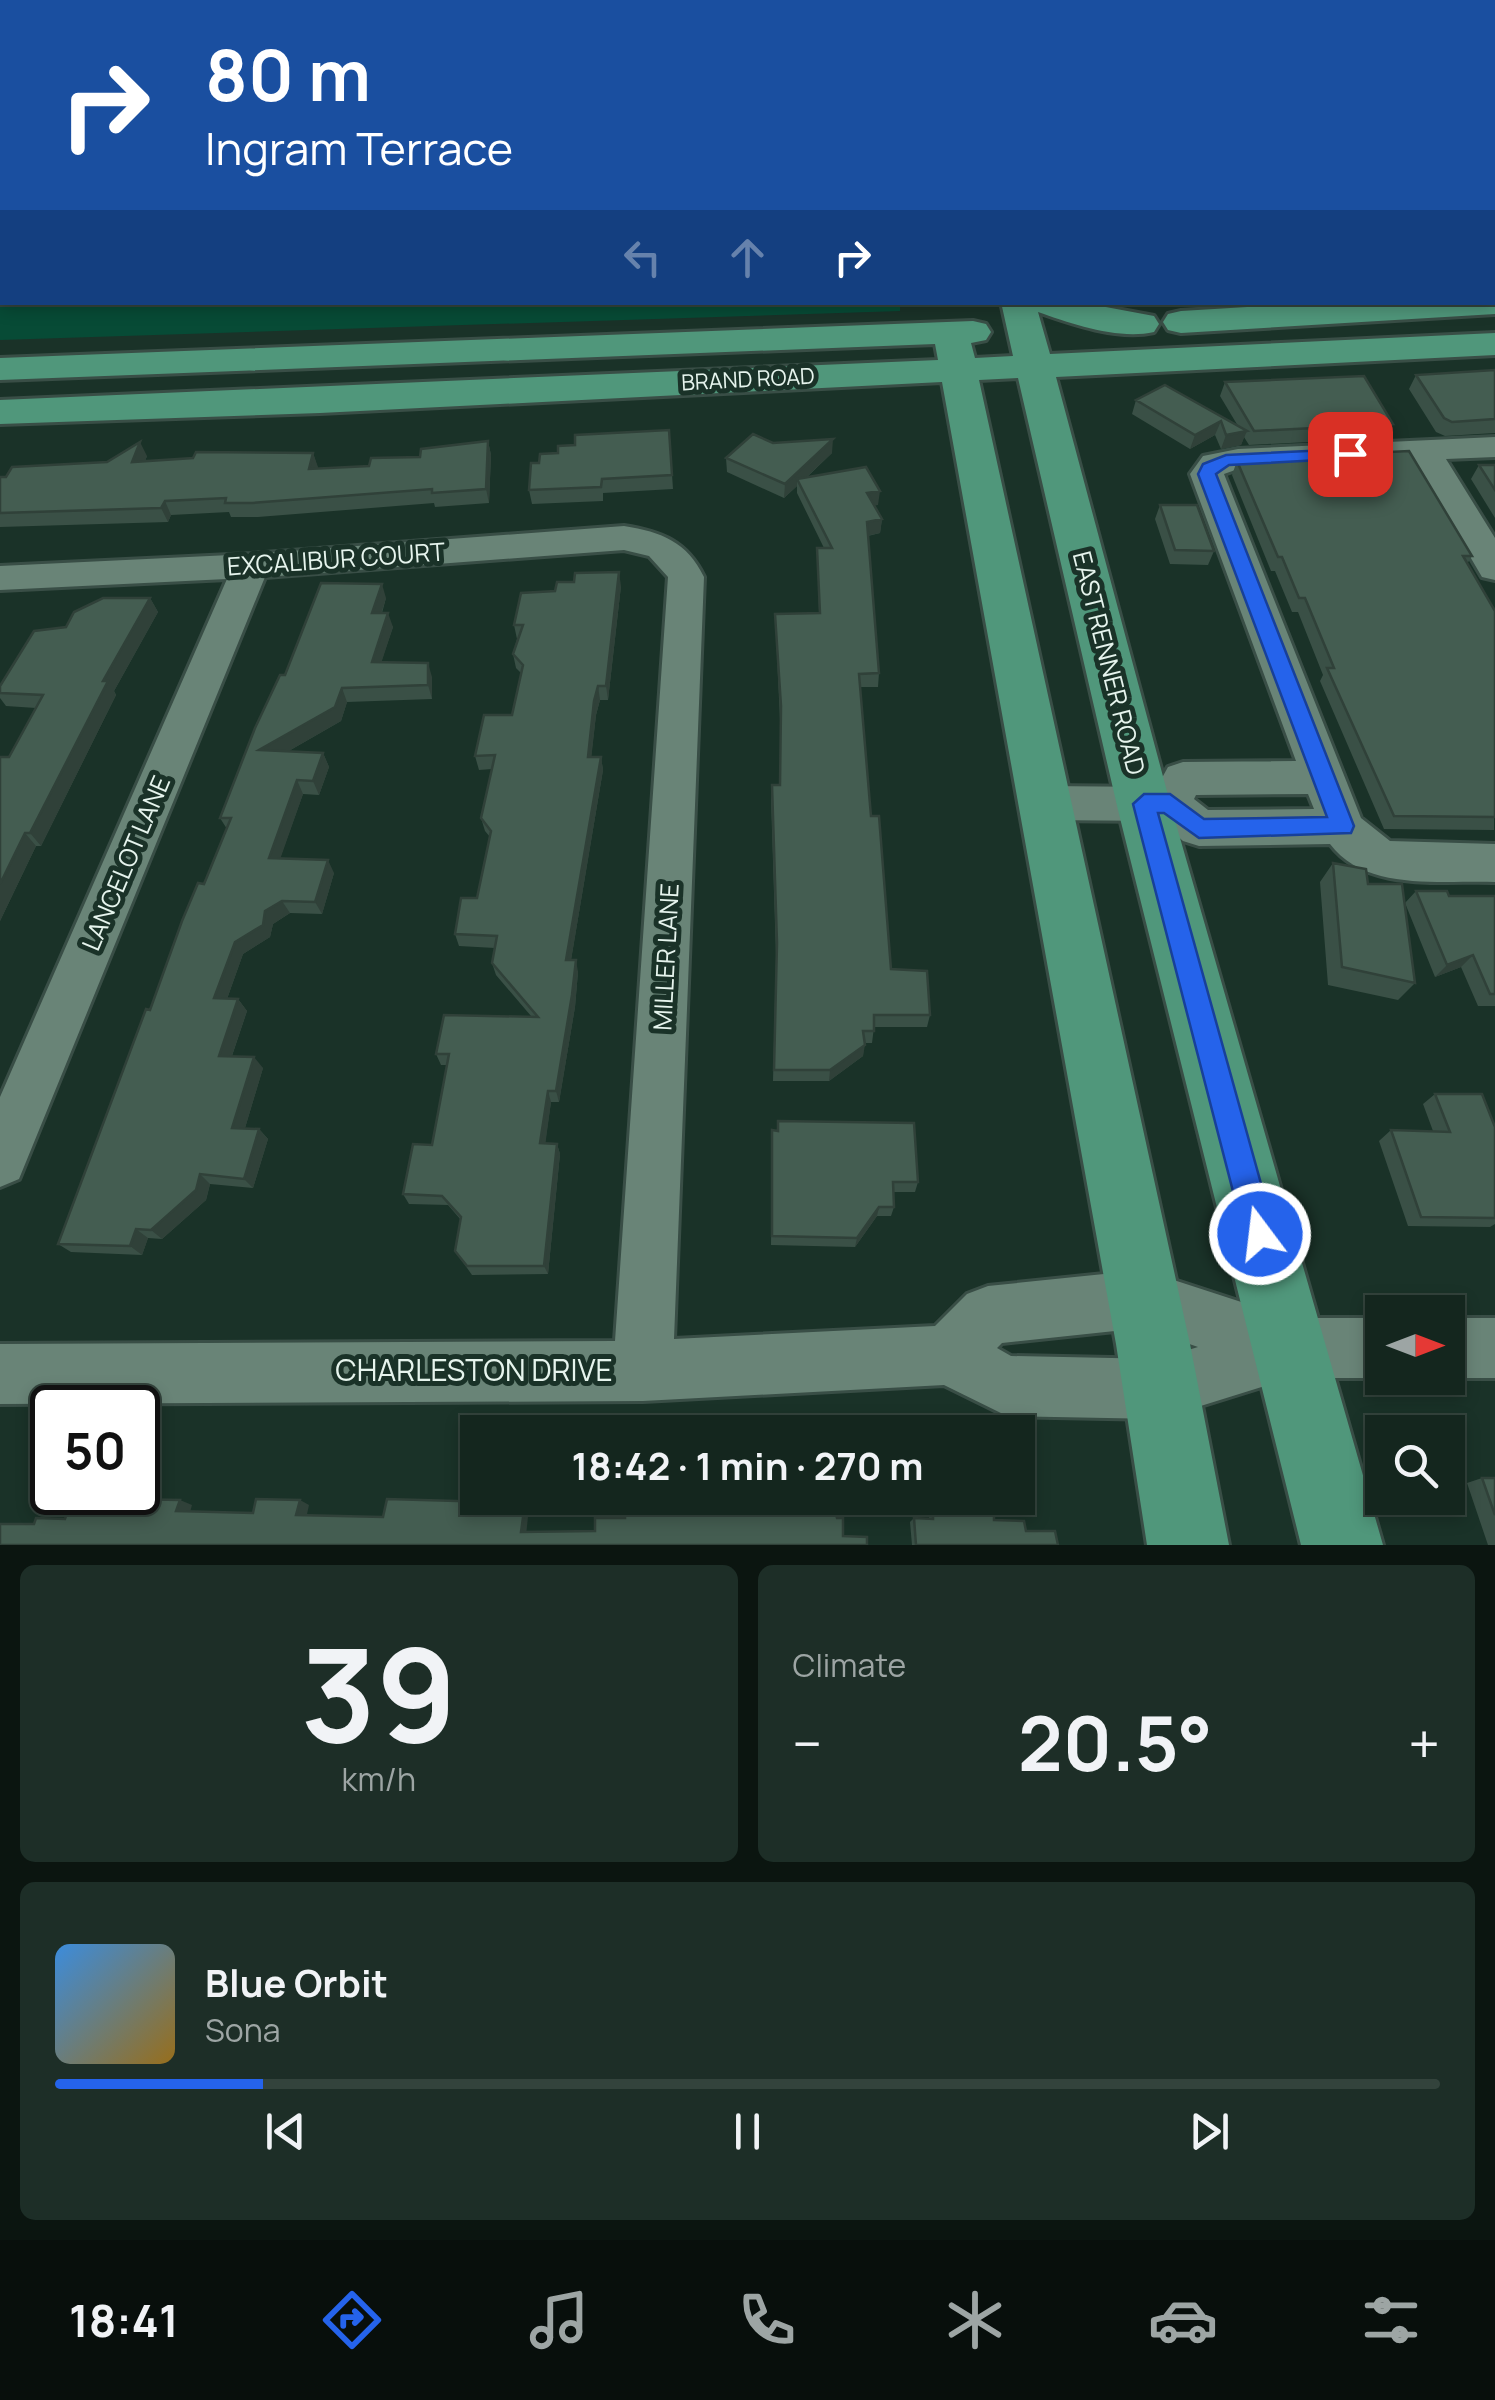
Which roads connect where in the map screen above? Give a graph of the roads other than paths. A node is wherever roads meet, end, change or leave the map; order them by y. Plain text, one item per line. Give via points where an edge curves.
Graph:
1 (1461, 305) edge
2 (1031, 325) edge
3 (950, 334) edge
4 (1495, 344) edge
5 (251, 361) junction
6 (0, 369) edge
7 (240, 404) junction
8 (0, 412) edge
9 (1495, 447) edge
10 (1425, 451) junction
11 (669, 550) joint
12 (251, 566) junction
13 (1495, 568) edge
14 (0, 578) edge
15 (1324, 777) junction
16 (1044, 803) junction
17 (1157, 804) junction
18 (1353, 838) junction
19 (1495, 863) edge
20 (0, 1160) edge
21 (1144, 1299) junction
22 (1290, 1348) junction
23 (1365, 1348) edge
24 (1465, 1348) edge
25 (1495, 1348) edge
26 (948, 1354) junction
27 (643, 1371) junction
28 (0, 1374) edge
29 (1159, 1389) junction
30 (1188, 1545) edge
31 (1342, 1545) edge

1 - 2 main road, BRAND ROAD
2 - 3 main road, BRAND ROAD
2 - 4 main road, BRAND ROAD
2 - 17 main road, EAST RENNER ROAD
3 - 5 main road, BRAND ROAD
3 - 7 main road, BRAND ROAD
3 - 16 main road
5 - 6 main road, BRAND ROAD
5 - 7 main road
7 - 8 main road, BRAND ROAD
9 - 10 street
10 - 13 street
10 - 15 street via 1238,459 1216,464 1207,474
11 - 12 street, EXCALIBUR COURT via 624,538
11 - 27 street, MILLER LANE via 686,576
12 - 14 street, EXCALIBUR COURT
12 - 20 street, LANCELOT LANE
15 - 17 street via 1183,779
15 - 18 street
16 - 17 street
16 - 21 main road
17 - 18 street via 1199,828
17 - 22 main road, EAST RENNER ROAD
18 - 19 street via 1374,857
21 - 22 street
21 - 26 street via 988,1315
21 - 29 main road
22 - 23 street
22 - 29 street
22 - 31 main road, EAST RENNER ROAD
24 - 25 street
26 - 27 street, CHARLESTON DRIVE
26 - 29 street via 1006,1386
27 - 28 street, CHARLESTON DRIVE
29 - 30 main road

